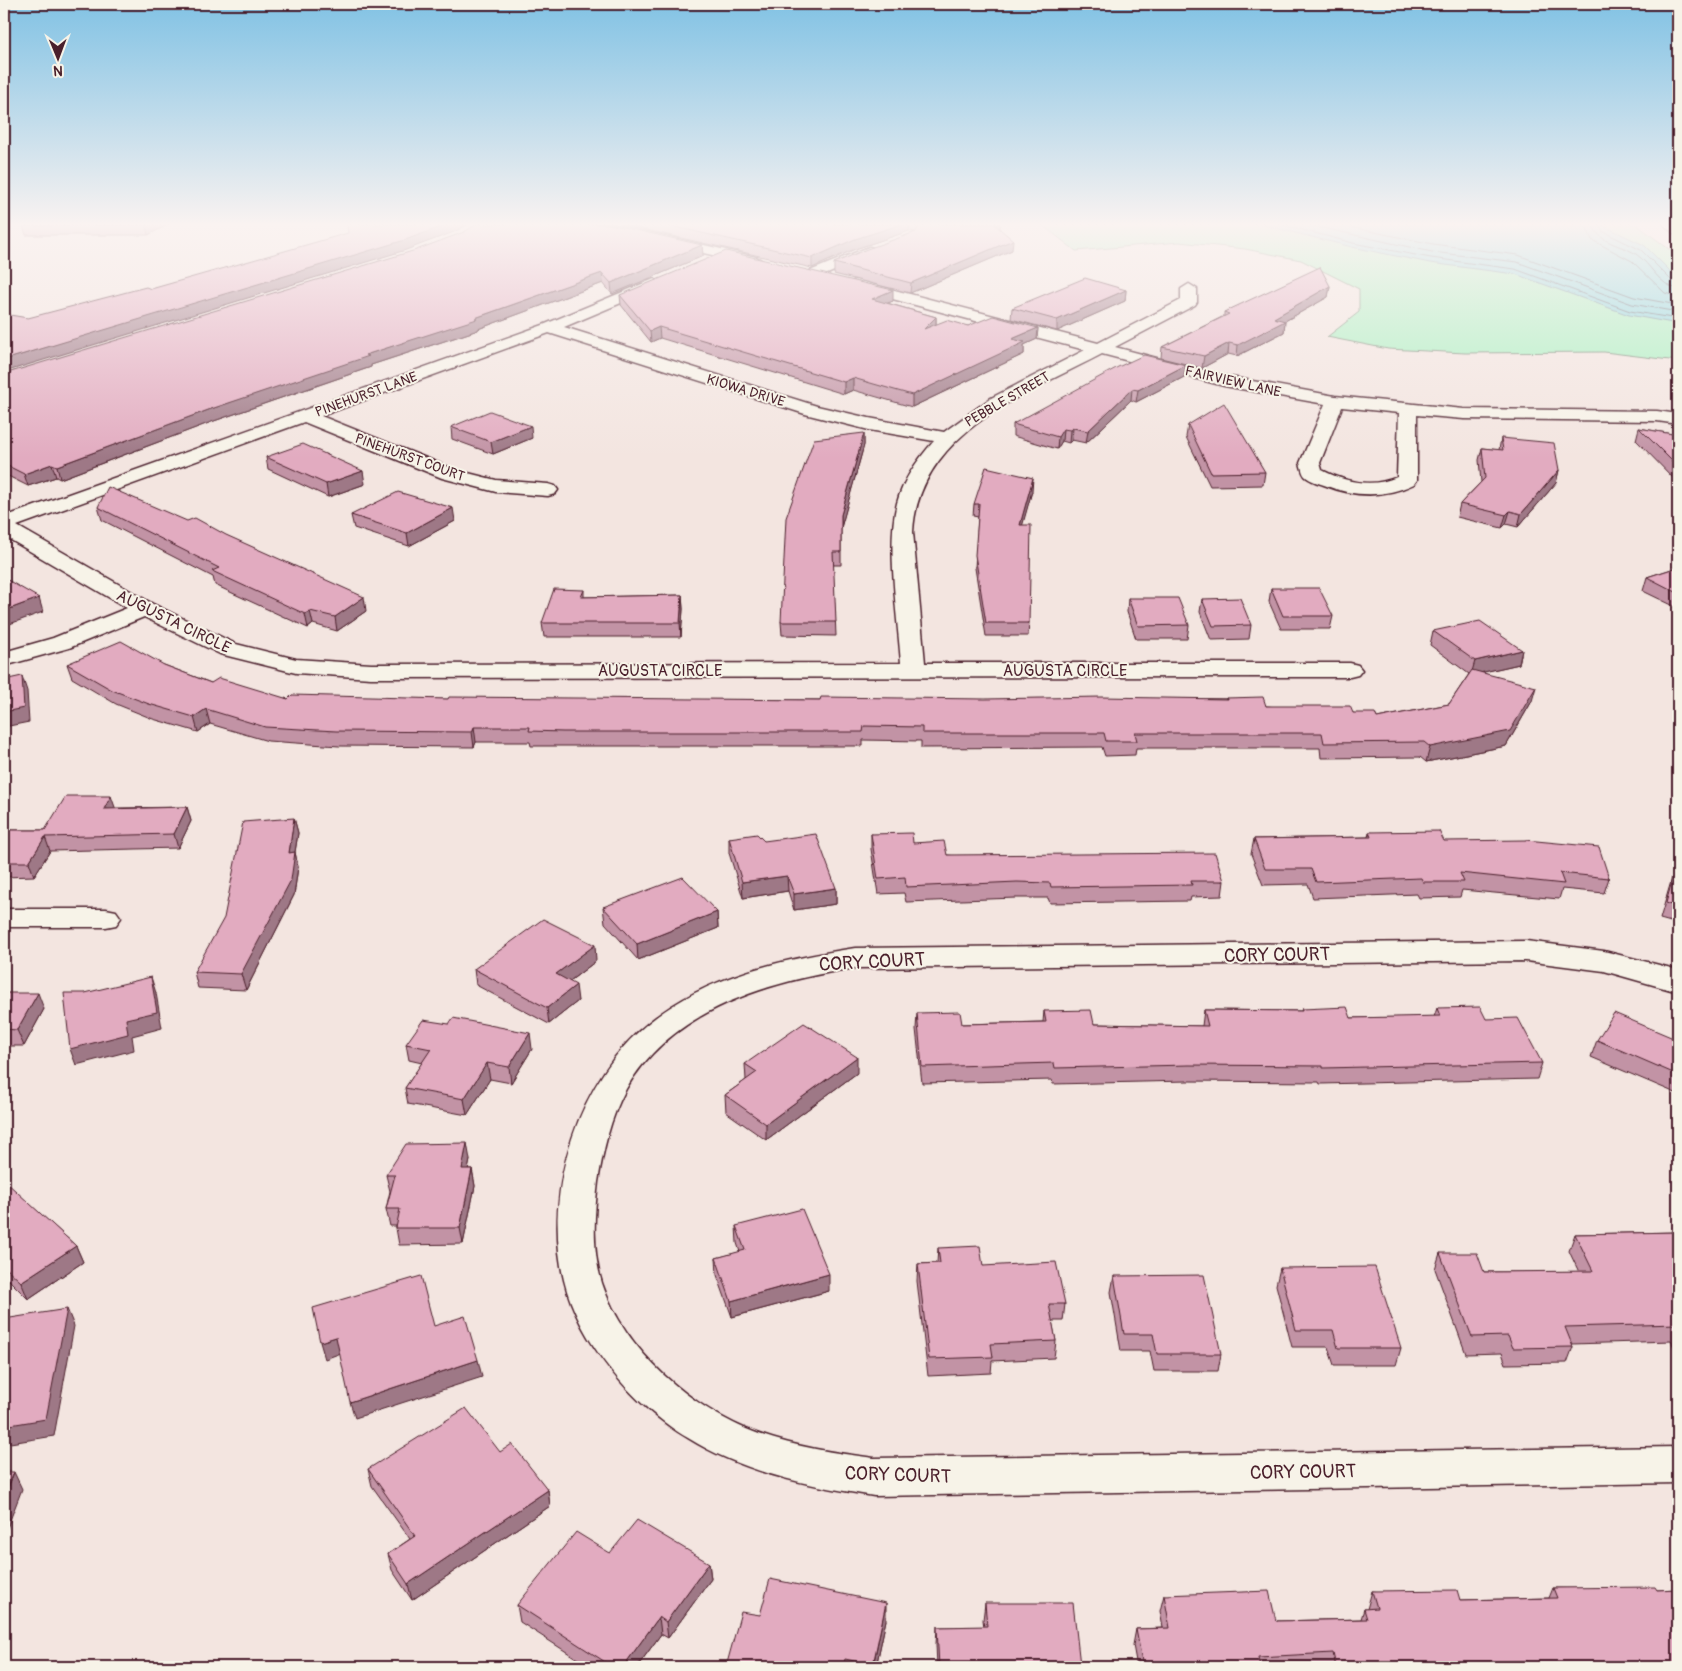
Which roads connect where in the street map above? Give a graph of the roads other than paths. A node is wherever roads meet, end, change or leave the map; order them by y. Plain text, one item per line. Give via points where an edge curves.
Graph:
1 (611, 302) edge
2 (923, 302) edge
3 (1189, 302) edge
4 (549, 328) junction
5 (1100, 348) junction
6 (1335, 401) junction
7 (1408, 410) junction
8 (304, 416) junction
9 (1678, 419) edge
10 (946, 438) junction
11 (548, 490) dead end
12 (4, 526) edge
13 (145, 609) junction
14 (4, 659) edge
15 (914, 670) junction
16 (1350, 670) dead end
17 (4, 918) edge
18 (106, 918) dead end
19 (1678, 982) edge
20 (1678, 1465) edge

1 - 4 street, PINEHURST LANE
2 - 5 street, FAIRVIEW LANE
3 - 5 street, PEBBLE STREET
4 - 8 street, PINEHURST LANE
4 - 10 street, KIOWA DRIVE via 810,410
5 - 6 street, FAIRVIEW LANE via 1224,381
5 - 10 street, PEBBLE STREET via 997,402
6 - 7 street, FAIRVIEW LANE
6 - 7 street via 1310,463 1313,473 1326,481 1346,486 1395,487 1407,480
7 - 9 street, FAIRVIEW LANE
8 - 11 street, PINEHURST COURT via 449,474 496,486
8 - 12 street, PINEHURST LANE
10 - 15 street, PEBBLE STREET via 915,481 902,528
12 - 13 street, AUGUSTA CIRCLE
13 - 14 street via 61,643
13 - 15 street, AUGUSTA CIRCLE via 228,649 296,666 335,670
15 - 16 street, AUGUSTA CIRCLE
17 - 18 street
19 - 20 street, CORY COURT via 1574,955 1526,951 855,958 810,964 760,977 713,996 677,1018 640,1049 611,1085 592,1126 576,1218 579,1259 593,1309 622,1356 657,1393 702,1426 754,1451 813,1469 874,1477

